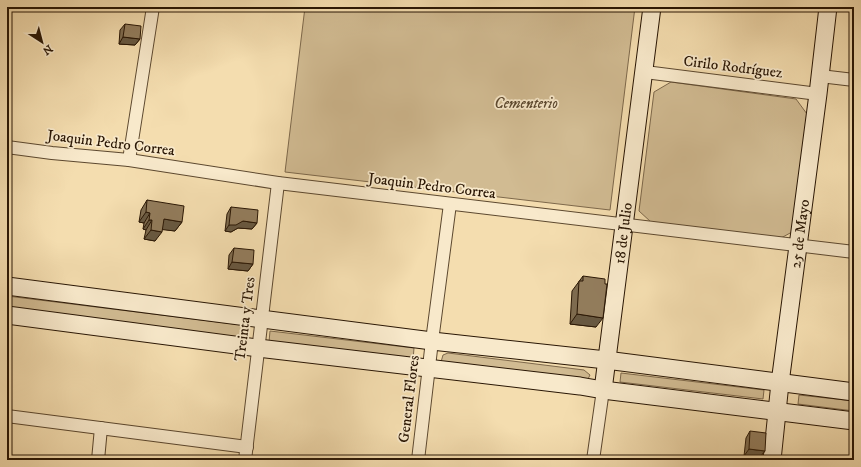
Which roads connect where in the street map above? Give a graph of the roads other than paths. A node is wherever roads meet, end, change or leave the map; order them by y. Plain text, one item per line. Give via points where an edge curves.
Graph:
1 (153, 7) edge
2 (652, 7) edge
3 (828, 7) edge
4 (645, 72) junction
5 (820, 76) junction
6 (854, 80) edge
7 (818, 94) junction
8 (7, 147) edge
9 (129, 160) junction
10 (278, 183) junction
11 (450, 204) junction
12 (625, 225) junction
13 (799, 245) junction
14 (854, 252) edge
15 (7, 286) edge
16 (7, 314) edge
17 (261, 320) junction
18 (432, 341) junction
19 (258, 348) junction
20 (606, 360) junction
21 (429, 368) junction
22 (780, 384) junction
23 (603, 390) junction
24 (854, 392) edge
25 (777, 412) junction
26 (7, 416) edge
27 (854, 421) edge
28 (102, 428) junction
29 (246, 447) junction
30 (98, 460) edge
31 (245, 460) edge
32 (418, 460) edge
33 (592, 460) edge
34 (772, 460) edge

1 - 9 street
2 - 4 street, 18 de Julio
3 - 5 street, 25 de Mayo
4 - 7 street, Cirilo Rodríguez
4 - 12 street, 18 de Julio
5 - 6 street
5 - 7 street, 25 de Mayo
7 - 13 street, 25 de Mayo
8 - 9 street, Joaquin Pedro Correa
9 - 10 street, Joaquin Pedro Correa
10 - 11 street, Joaquin Pedro Correa
10 - 17 street, Treinta y Tres
11 - 12 street, Joaquin Pedro Correa
11 - 18 street, General Flores
12 - 13 street, Joaquin Pedro Correa
12 - 20 street, 18 de Julio
13 - 14 street, Joaquin Pedro Correa
13 - 22 street, 25 de Mayo
15 - 17 street
16 - 19 street
17 - 18 street
17 - 19 street, Treinta y Tres
18 - 20 street
18 - 21 street, General Flores
19 - 21 street
19 - 29 street, Treinta y Tres
20 - 22 street
20 - 23 street, 18 de Julio
21 - 23 street
21 - 32 street, General Flores
22 - 24 street
22 - 25 street, 25 de Mayo
23 - 25 street
23 - 33 street, 18 de Julio
25 - 27 street
25 - 34 street, 25 de Mayo
26 - 28 street
28 - 29 street
28 - 30 street
29 - 31 street, Treinta y Tres

